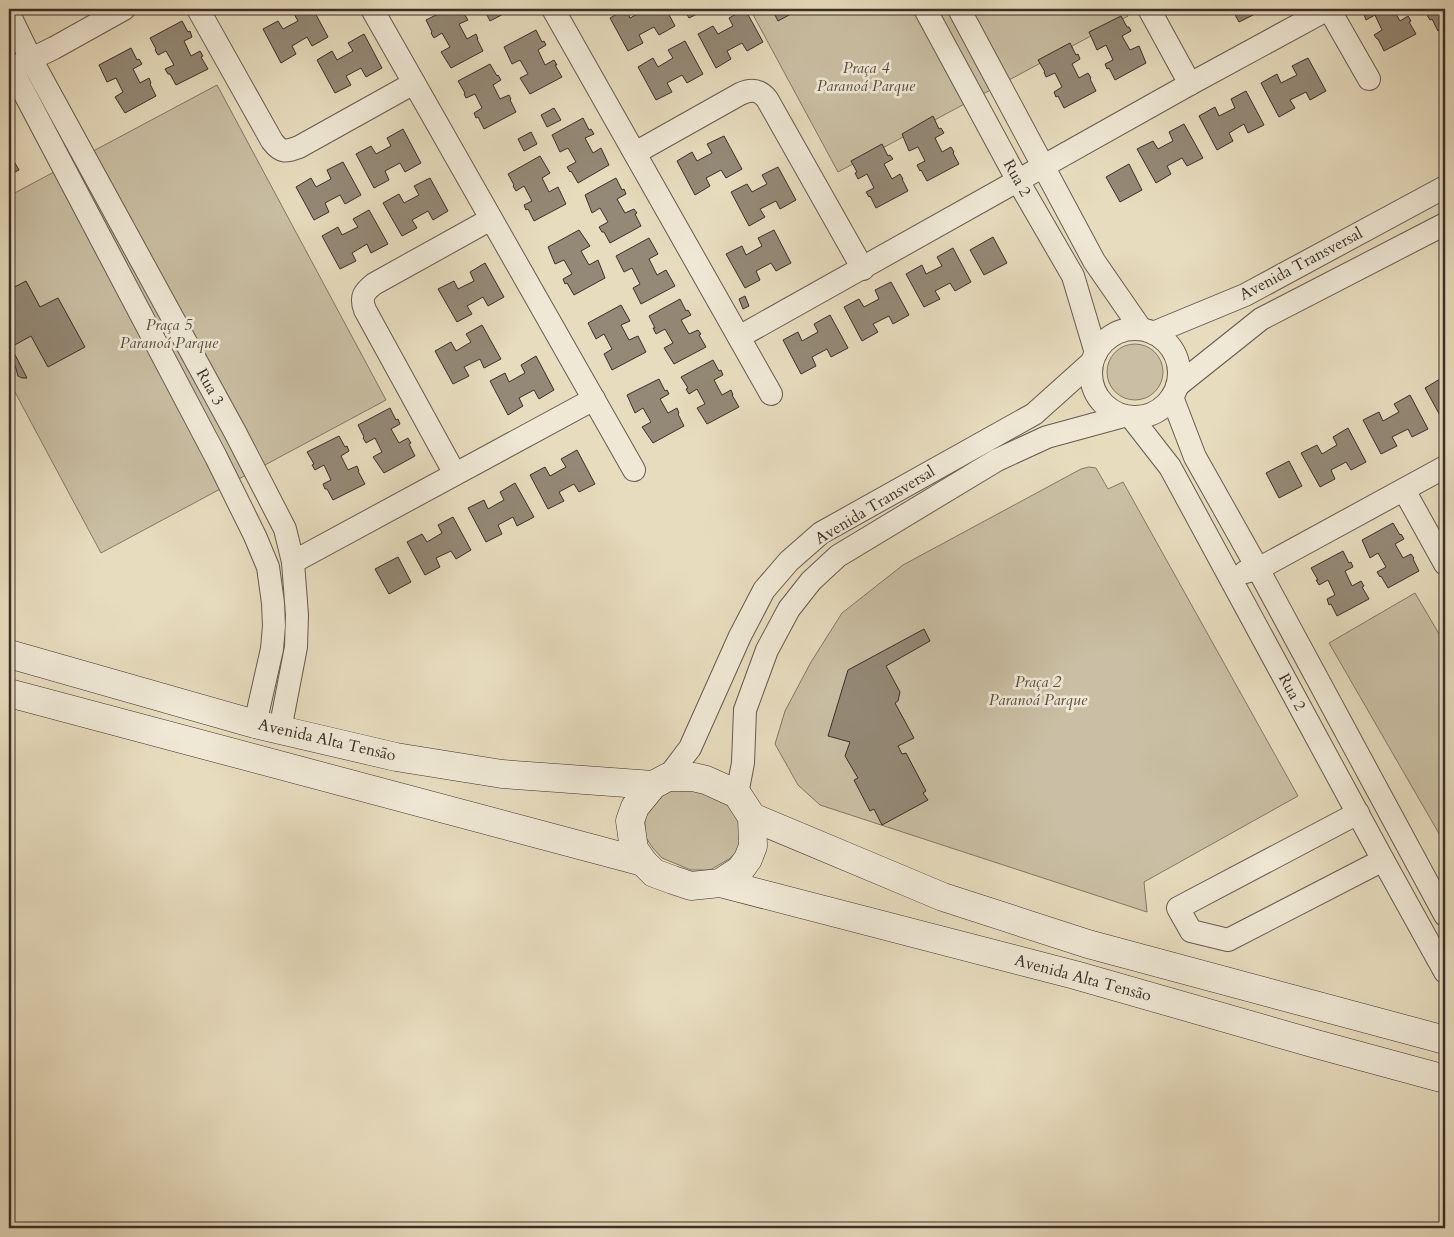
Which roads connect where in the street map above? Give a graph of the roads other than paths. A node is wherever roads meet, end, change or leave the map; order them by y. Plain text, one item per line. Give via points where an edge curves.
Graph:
1 (124, 9) edge
2 (198, 9) edge
3 (372, 9) edge
4 (553, 9) edge
5 (925, 9) edge
6 (960, 9) edge
7 (1149, 9) edge
8 (1328, 9) edge
9 (9, 14) edge
10 (15, 65) edge
11 (1369, 79) dead end
12 (414, 83) junction
13 (1190, 84) junction
14 (635, 153) junction
15 (1044, 166) junction
16 (1018, 181) junction
17 (1445, 187) edge
18 (492, 219) junction
19 (1445, 224) edge
20 (863, 269) junction
21 (1147, 331) junction
22 (739, 337) junction
23 (1094, 357) junction
24 (1175, 392) junction
25 (771, 394) dead end
26 (594, 399) junction
27 (1127, 416) junction
28 (1445, 467) edge
29 (634, 470) dead end
30 (456, 474) junction
31 (1404, 490) junction
32 (294, 562) junction
33 (1445, 564) edge
34 (1258, 569) junction
35 (1229, 575) junction
36 (9, 654) edge
37 (9, 693) edge
38 (268, 727) junction
39 (660, 781) junction
40 (737, 794) junction
41 (1358, 813) junction
42 (752, 817) junction
43 (1383, 860) junction
44 (643, 862) junction
45 (720, 883) junction
46 (1445, 915) edge
47 (1445, 972) edge
48 (1444, 1037) edge
49 (1445, 1079) edge

1 - 10 street
2 - 12 street via 272,142 282,151 299,147
3 - 12 street
4 - 14 street
5 - 16 street, Rua 2
6 - 15 street, Rua 2
7 - 13 street
8 - 11 street
8 - 13 street
9 - 10 street, Rua 3
10 - 32 street, Rua 3 via 262,484 285,529
10 - 38 street, Rua 3 via 216,457 268,568 274,626
12 - 18 street
13 - 15 street
14 - 20 street via 740,94 756,90 762,93
14 - 22 street
15 - 16 street
15 - 21 street, Rua 2 via 1094,261
16 - 20 street
16 - 23 street, Rua 2 via 1073,276
17 - 21 street, Avenida Transversal via 1245,295
18 - 26 street
18 - 30 street via 374,284 363,296 362,303
19 - 24 street, Avenida Transversal via 1262,319
20 - 22 street
21 - 23 street, Avenida Transversal via 1127,330 1115,334 1104,342
21 - 24 street via 1164,340 1178,361 1180,374
22 - 25 street
23 - 27 street via 1091,376 1097,395 1111,410
23 - 39 street, Avenida Transversal via 1034,414 821,533 789,561 764,590 690,748
24 - 27 street, Avenida Transversal via 1154,413 1143,417
24 - 34 street, Rua 2 via 1195,457
26 - 29 street
26 - 30 street
27 - 35 street, Rua 2 via 1170,467
27 - 40 street, Avenida Transversal via 1047,437 997,460 838,556 811,581 789,609 766,650 745,710 743,763
28 - 31 street
30 - 32 street
31 - 33 street
31 - 34 street
32 - 38 street, Rua 3 via 296,647
34 - 35 street
34 - 46 street, Rua 2
35 - 41 street, Rua 2
36 - 38 street, Avenida Alta Tensāo
37 - 44 street
38 - 39 street, Avenida Alta Tensāo via 396,757 502,774
39 - 40 street via 693,777
39 - 44 street via 635,807 630,821 634,849
40 - 42 street
41 - 43 street, Rua 2
41 - 43 street via 1178,908 1191,931 1228,940
42 - 45 street via 753,846 748,859 740,870
42 - 48 street via 943,896 1088,944
43 - 47 street, Rua 2
44 - 45 street via 654,873 691,886
45 - 49 street, Avenida Alta Tensão via 1075,975

